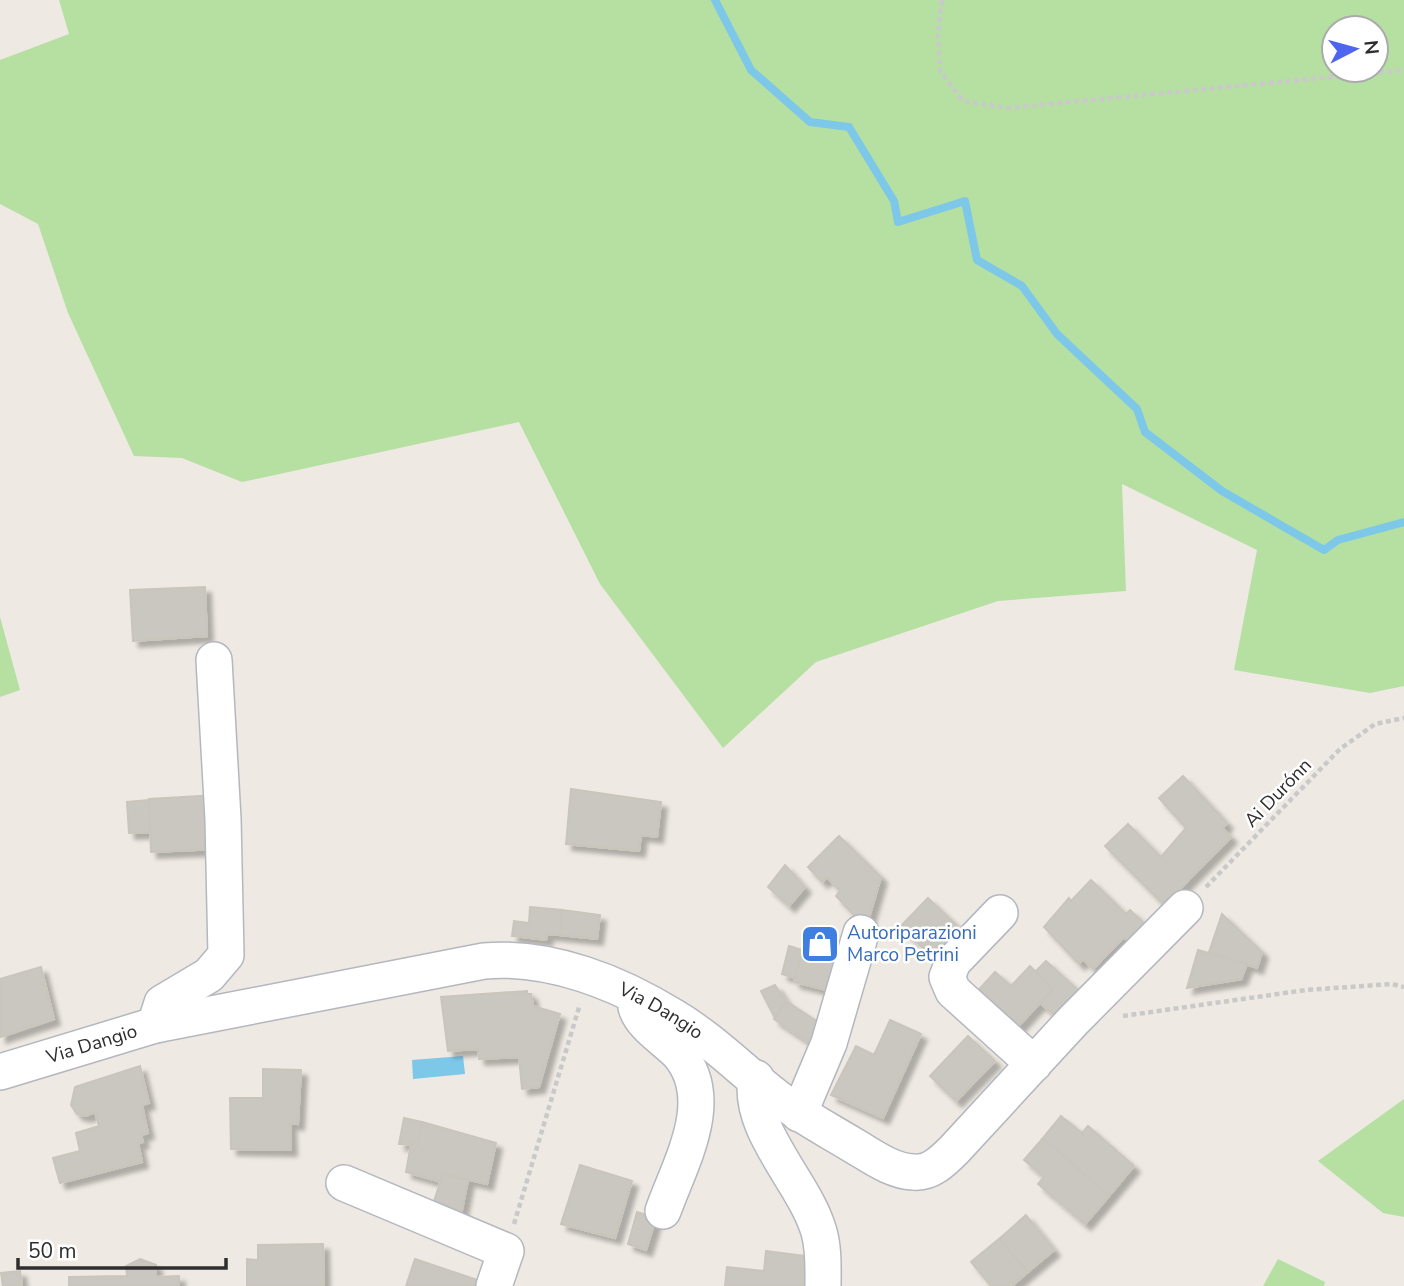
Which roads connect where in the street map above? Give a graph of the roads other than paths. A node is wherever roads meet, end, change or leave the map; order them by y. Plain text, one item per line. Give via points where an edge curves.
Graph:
1 (214, 660) dead end
2 (1185, 908) road end
3 (1000, 913) dead end
4 (861, 933) dead end
5 (635, 998) junction
6 (155, 1025) junction
7 (1034, 1064) junction
8 (0, 1072) edge
9 (756, 1078) junction
10 (799, 1114) junction
11 (344, 1183) dead end
12 (663, 1211) dead end
13 (494, 1286) edge
14 (823, 1286) edge

1 - 6 street via 226,954 209,975 162,1003
2 - 7 street, Via Dangio
3 - 7 street via 953,962 947,977 953,991
4 - 10 street via 829,1043
5 - 6 street, Via Dangio via 588,976 538,961 484,961
5 - 9 street, Via Dangio via 700,1034
5 - 12 street via 641,1017 681,1057 697,1097 693,1126
6 - 8 street, Via Dangio
7 - 10 street, Via Dangio via 942,1162 923,1172 883,1163
9 - 10 street, Via Dangio
9 - 14 street via 755,1106 763,1126 820,1233
11 - 13 street via 506,1251

